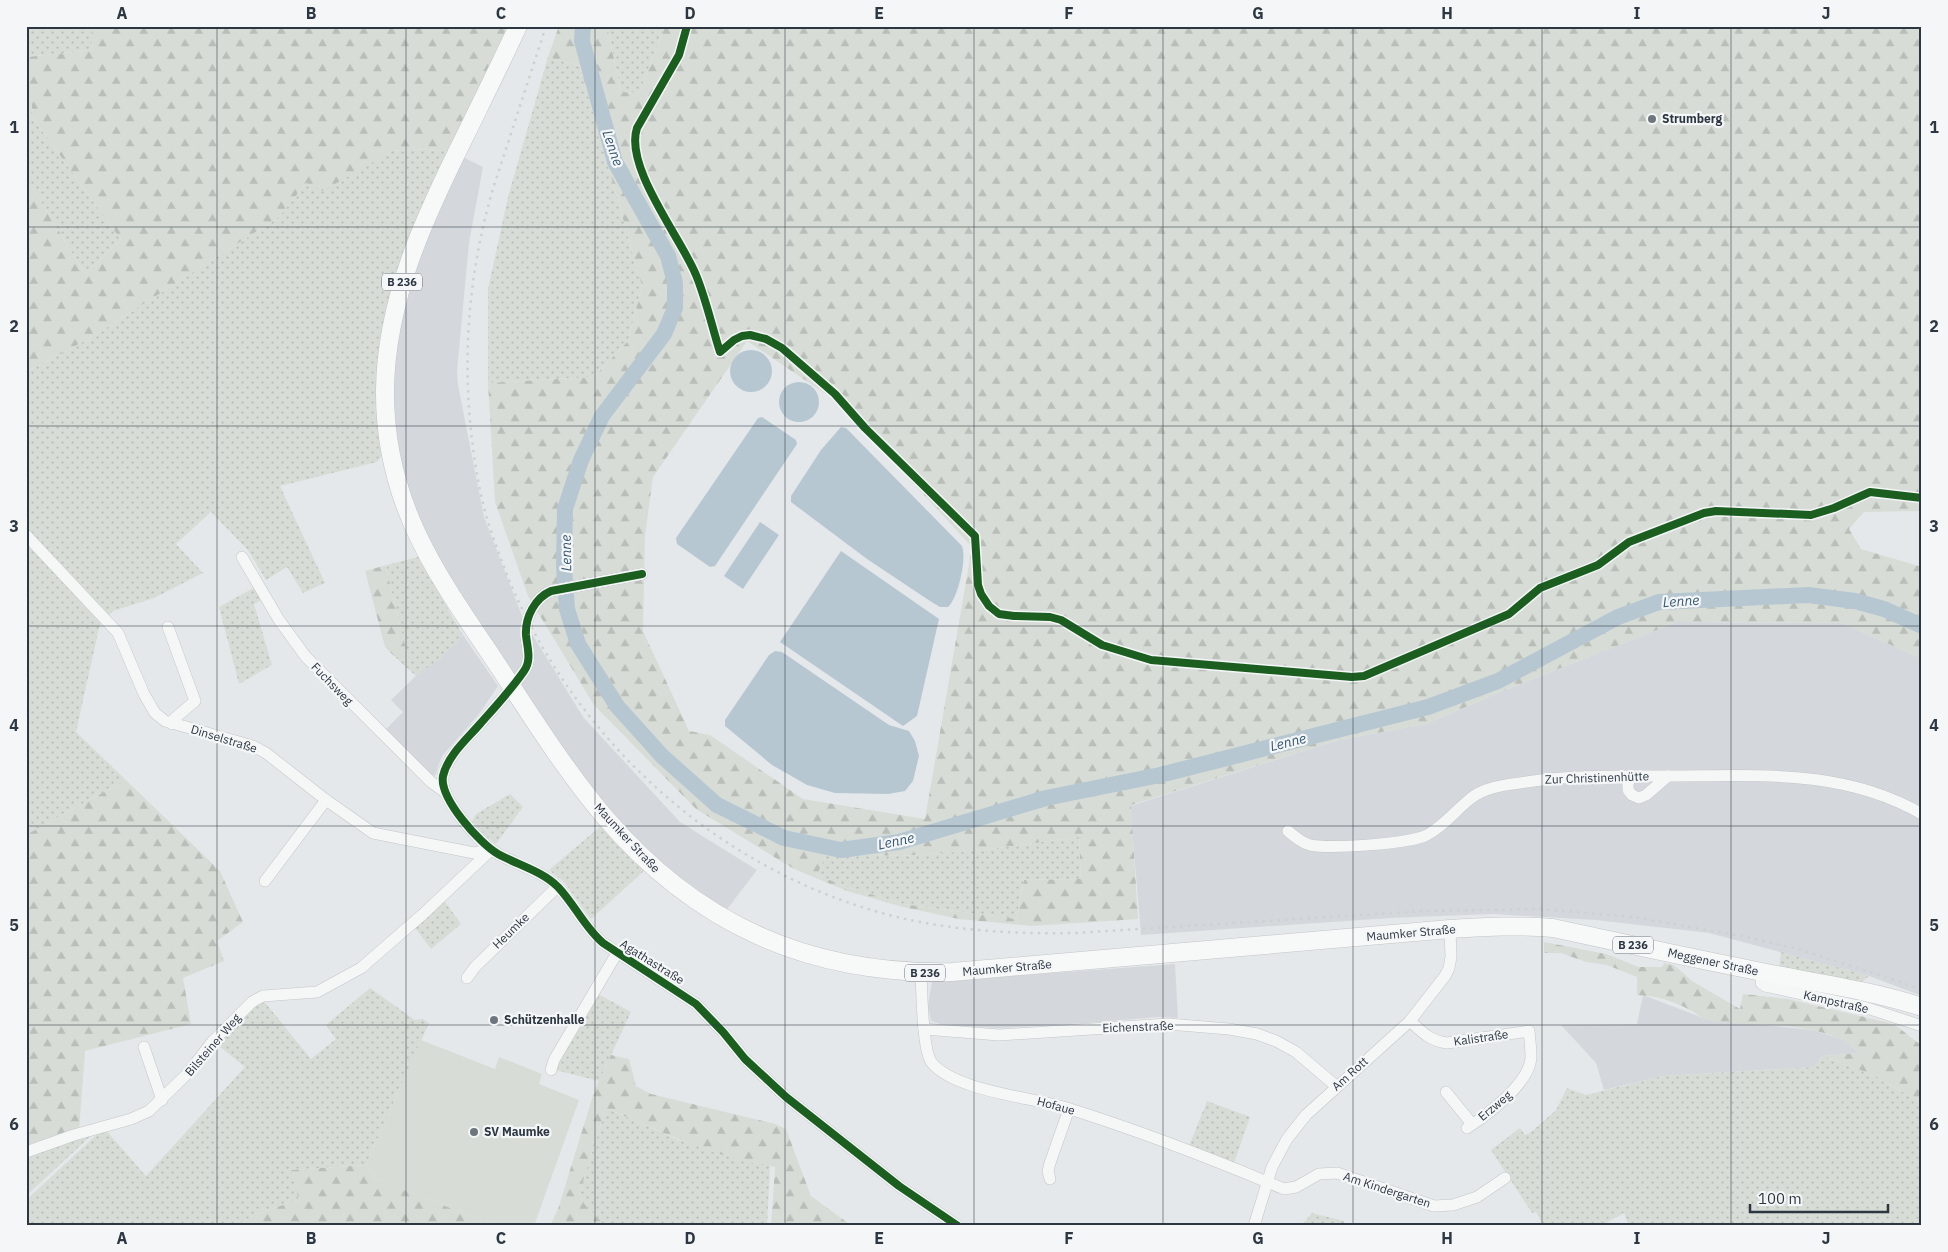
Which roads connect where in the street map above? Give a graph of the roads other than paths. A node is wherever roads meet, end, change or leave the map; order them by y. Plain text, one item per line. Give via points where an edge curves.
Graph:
1 (518, 26) edge
2 (26, 535) edge
3 (242, 557) dead end
4 (642, 574) dead end
5 (168, 627) dead end
6 (512, 687) junction
7 (172, 724) junction
8 (1632, 776) junction
9 (1668, 776) junction
10 (445, 792) junction
11 (326, 800) junction
12 (1922, 814) edge
13 (1288, 831) dead end
14 (491, 850) junction
15 (265, 881) dead end
16 (557, 887) junction
17 (1503, 925) joint
18 (1450, 929) junction
19 (617, 953) junction
20 (1762, 972) junction
21 (921, 973) junction
22 (467, 978) dead end
23 (1922, 1007) edge
24 (1410, 1021) junction
25 (1922, 1026) edge
26 (924, 1029) junction
27 (1529, 1031) joint
28 (144, 1046) dead end
29 (551, 1070) dead end
30 (1336, 1086) junction
31 (1446, 1092) dead end
32 (162, 1100) junction
33 (1069, 1108) junction
34 (26, 1152) edge
35 (1505, 1178) dead end
36 (1050, 1179) dead end
37 (1268, 1182) junction
38 (958, 1226) edge
39 (1254, 1226) edge

1 - 6 main road, Maumker Straße / B 236 via 428,212 402,281 391,326 385,388 389,445 404,503 426,554
2 - 7 street, Dinselstraße via 114,627 152,708 159,717
3 - 10 street, Fuchsweg via 279,620 306,657
4 - 6 street via 550,591 539,597 526,629 529,658
5 - 7 street via 195,701
6 - 10 street via 452,757 443,777
6 - 21 main road, Maumker Straße / B 236 via 569,772 604,816 654,868 698,902 751,932 804,953 872,969
7 - 11 street, Dinselstraße via 266,752
8 - 9 street, Zur Christinenhütte
8 - 9 street via 1628,790 1639,798
8 - 13 street, Zur Christinenhütte via 1522,782 1484,791 1426,836 1405,842 1315,846 1302,842
9 - 12 street, Zur Christinenhütte via 1822,779 1877,793
10 - 14 street, Agathastraße via 460,815
11 - 14 street, Dinselstraße via 373,833 474,853
11 - 15 street
14 - 16 street, Agathastraße
14 - 32 street, Bilsteiner Weg via 361,968 316,992 263,996 252,1002
16 - 19 street, Agathastraße via 596,938
16 - 22 street, Heumke
17 - 18 main road, Maumker Straße / B 236
17 - 20 main road, Meggener Straße / B 236 via 1553,928
18 - 21 main road, Maumker Straße / B 236
18 - 24 street, Am Rott via 1449,968
19 - 29 street
19 - 38 street, Agathastraße via 696,1004 786,1097 899,1186
20 - 23 main road, Meggener Straße / B 236
20 - 25 street, Kampstraße via 1761,983 1765,986 1867,1008
21 - 26 street, Hofaue
24 - 27 street, Kalistraße via 1426,1036 1447,1043
24 - 30 street, Am Rott
26 - 30 street, Eichenstraße via 1000,1035 1168,1024 1229,1029 1276,1041 1296,1052
26 - 33 street, Hofaue via 929,1060 948,1076 979,1087
27 - 31 street, Erzweg via 1531,1059 1517,1088 1470,1126
28 - 32 street
30 - 37 street, Am Rott via 1287,1139
32 - 34 street, Bilsteiner Weg via 131,1119
33 - 36 street via 1050,1163
33 - 37 street, Hofaue
35 - 37 street, Am Kindergarten via 1477,1197 1453,1205 1434,1206 1338,1174 1319,1174 1290,1190
37 - 39 street, Am Rott

